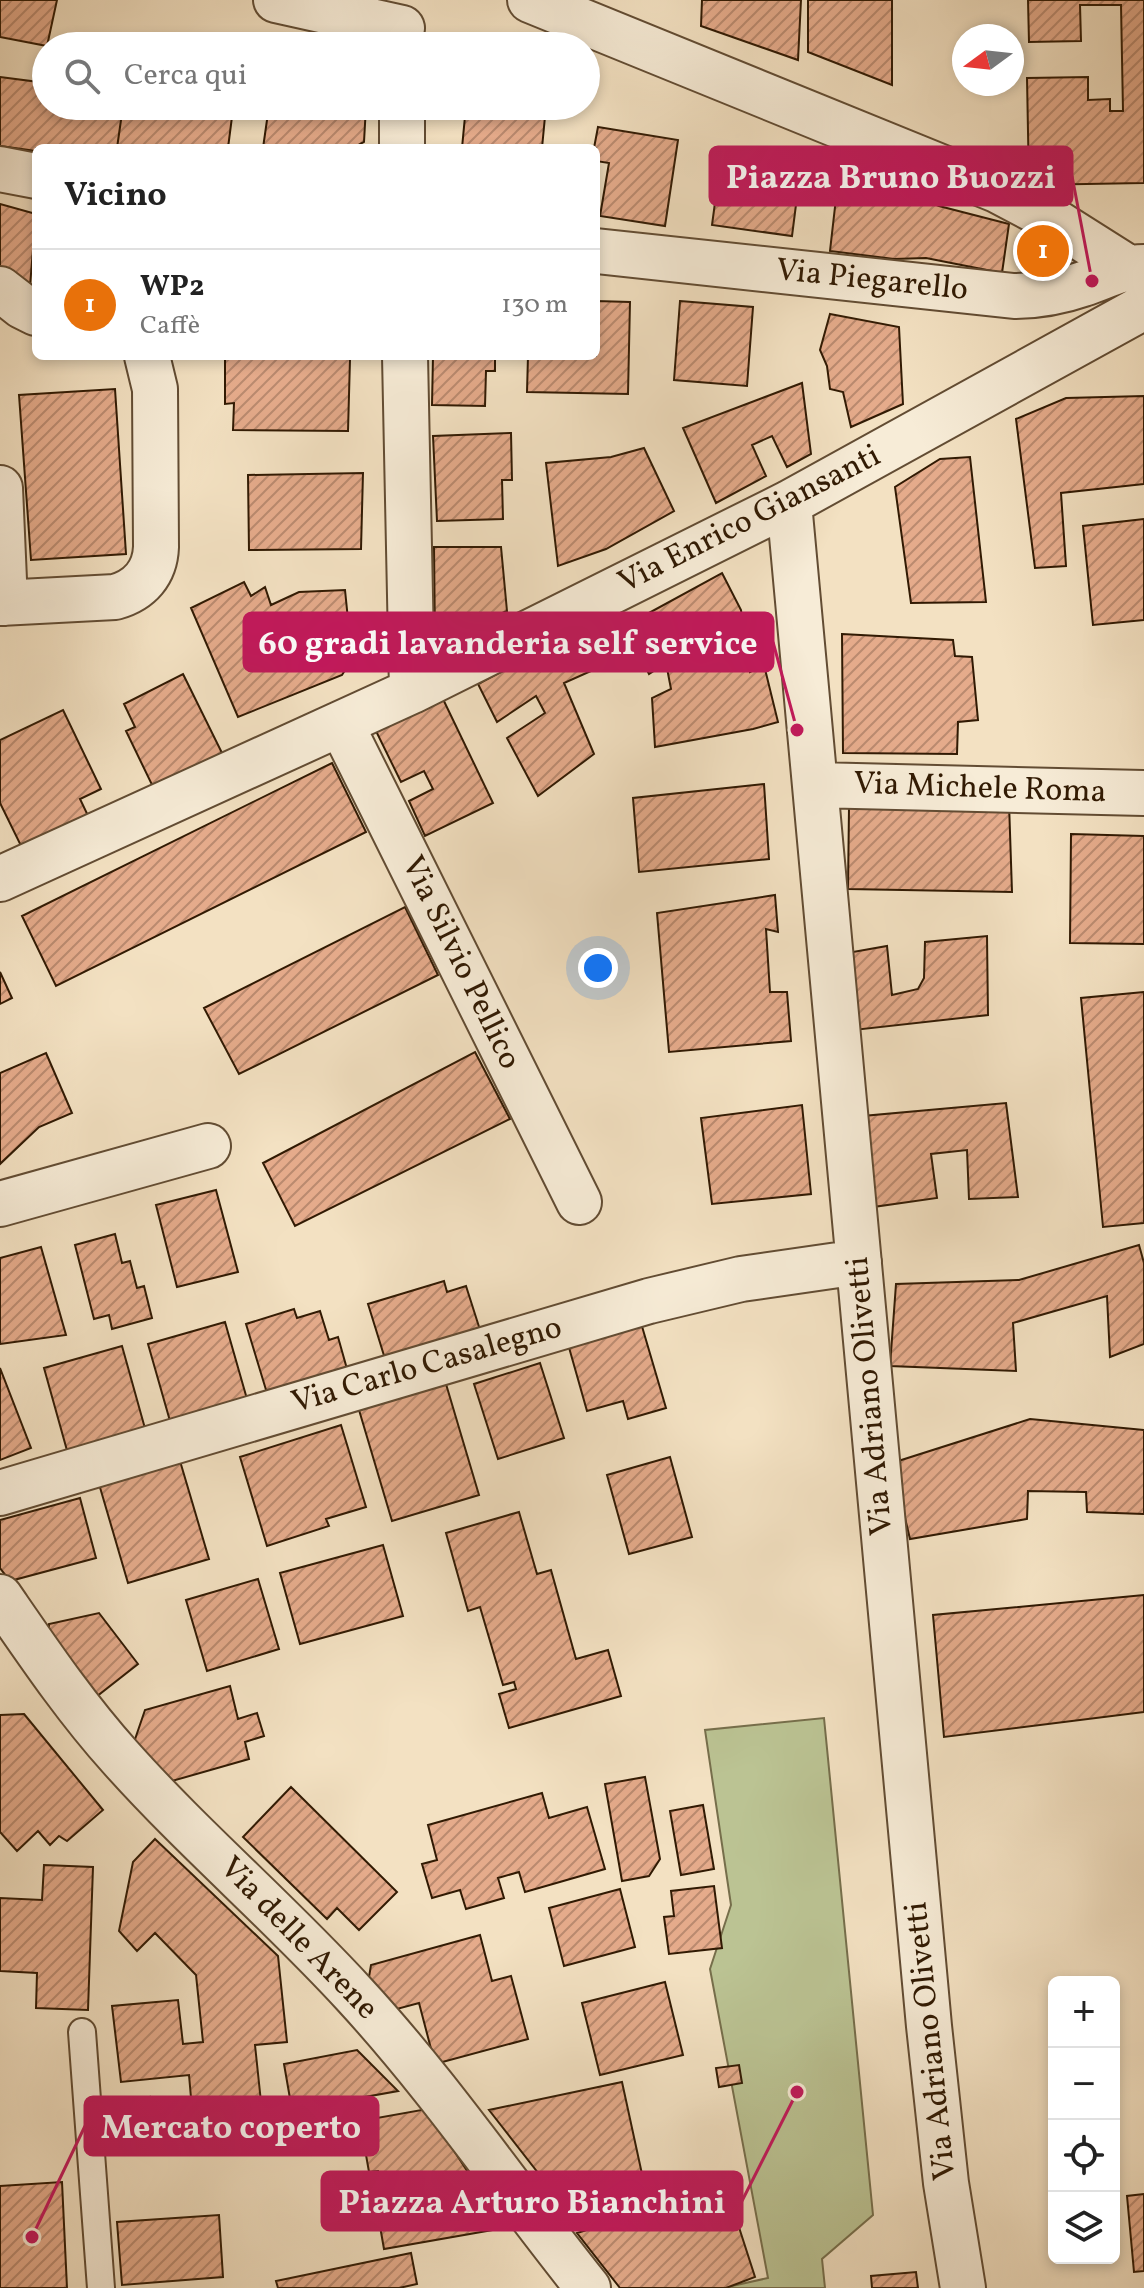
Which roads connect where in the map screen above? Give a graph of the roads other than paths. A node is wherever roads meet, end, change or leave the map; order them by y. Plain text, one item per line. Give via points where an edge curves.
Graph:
1 (276, 0) edge
2 (530, 0) edge
3 (403, 25) edge
4 (402, 120) edge
5 (402, 144) edge
6 (0, 169) edge
7 (32, 175) edge
8 (600, 251) edge
9 (1136, 267) edge
10 (0, 289) edge
11 (1047, 293) junction
12 (1144, 307) edge
13 (32, 311) edge
14 (1082, 341) junction
15 (148, 360) edge
16 (405, 360) edge
17 (0, 488) edge
18 (789, 503) junction
19 (2, 603) edge
20 (412, 691) junction
21 (341, 724) junction
22 (815, 785) junction
23 (1144, 793) edge
24 (0, 879) edge
25 (208, 1146) dead end
26 (579, 1202) dead end
27 (0, 1204) edge
28 (859, 1262) junction
29 (0, 1493) edge
30 (0, 1597) edge
31 (82, 2032) dead end
32 (101, 2288) edge
33 (588, 2288) edge
34 (963, 2288) edge

1 - 3 street
2 - 9 street via 997,190
4 - 5 street
6 - 7 street
8 - 11 street, Via Piegarello
9 - 11 street, Via Piegarello
10 - 13 street
11 - 14 street
12 - 14 street, Via Enrico Giansanti
14 - 18 street, Via Enrico Giansanti
15 - 19 street via 155,389 156,547 148,576 115,597
16 - 20 street
17 - 19 street
18 - 20 street, Via Enrico Giansanti
18 - 22 street, Via Adriano Olivetti
20 - 21 street, Via Enrico Giansanti
21 - 24 street, Via Enrico Giansanti
21 - 26 street, Via Silvio Pellico
22 - 23 street, Via Michele Roma
22 - 28 street, Via Adriano Olivetti
25 - 27 street
28 - 29 street, Via Carlo Casalegno via 741,1279 649,1301
28 - 34 street, Via Adriano Olivetti via 929,2026
30 - 33 street, Via delle Arene via 100,1735 373,2015
31 - 32 lane

